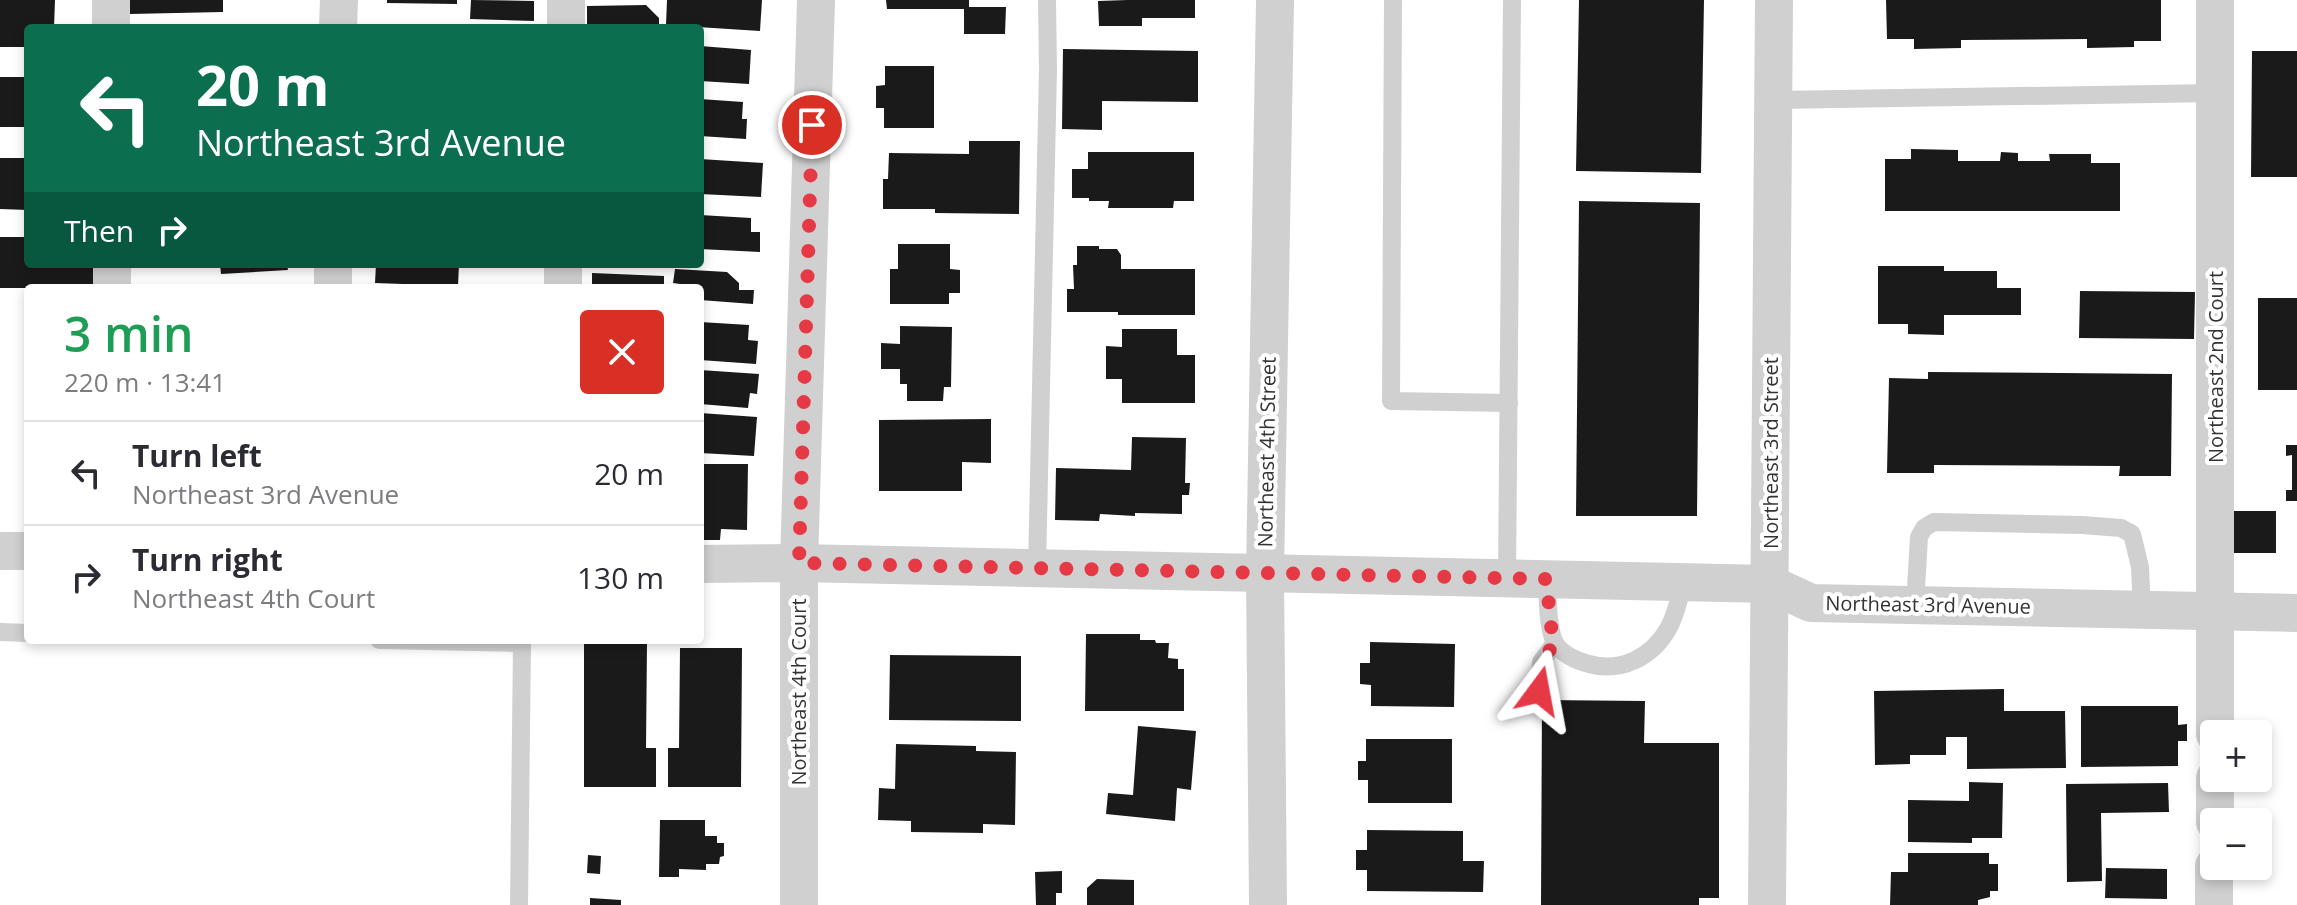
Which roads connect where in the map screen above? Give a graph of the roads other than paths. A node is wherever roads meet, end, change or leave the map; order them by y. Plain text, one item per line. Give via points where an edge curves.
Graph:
1 (111, 0) edge
2 (339, 0) edge
3 (566, 0) edge
4 (816, 0) edge
5 (1047, 0) edge
6 (1275, 0) edge
7 (1393, 0) edge
8 (1512, 0) edge
9 (1774, 0) edge
10 (2215, 0) edge
11 (111, 24) edge
12 (338, 24) edge
13 (566, 24) edge
14 (2215, 93) junction
15 (1774, 100) junction
16 (1509, 403) junction
17 (0, 551) edge
18 (24, 551) edge
19 (799, 563) junction
20 (704, 564) edge
21 (1037, 568) junction
22 (1265, 573) junction
23 (1507, 578) junction
24 (1547, 579) junction
25 (1684, 582) junction
26 (1770, 584) junction
27 (1915, 605) junction
28 (2142, 610) junction
29 (2216, 612) junction
30 (2297, 613) edge
31 (0, 632) edge
32 (24, 633) edge
33 (1555, 643) junction
34 (522, 644) edge
35 (1539, 691) dead end
36 (2215, 720) edge
37 (2214, 880) edge
38 (519, 905) edge
39 (799, 905) edge
40 (1268, 905) edge
41 (1767, 905) edge
42 (2214, 905) edge

1 - 11 street
2 - 12 street
3 - 13 street
4 - 19 street, Northeast 4th Court
5 - 21 lane
6 - 22 street, Northeast 4th Street
7 - 16 lane via 1391,401
8 - 16 lane
9 - 15 street, Northeast 3rd Street
10 - 14 street, Northeast 2nd Court
14 - 15 lane
14 - 29 street, Northeast 2nd Court
15 - 26 street, Northeast 3rd Street
16 - 23 lane
17 - 18 street
19 - 20 street, Northeast 3rd Avenue
19 - 21 street, Northeast 3rd Avenue
19 - 39 street, Northeast 4th Court
21 - 22 street, Northeast 3rd Avenue
22 - 23 street, Northeast 3rd Avenue
22 - 40 street, Northeast 4th Street
23 - 24 street, Northeast 3rd Avenue
24 - 25 street, Northeast 3rd Avenue
24 - 33 lane
25 - 26 street, Northeast 3rd Avenue
25 - 33 lane via 1669,628 1650,652 1624,665 1598,667 1575,660
26 - 27 street, Northeast 3rd Avenue via 1811,603
26 - 41 street, Northeast 3rd Street
27 - 28 street, Northeast 3rd Avenue
27 - 28 lane via 1919,537 1934,522 2082,525 2132,534
28 - 29 street, Northeast 3rd Avenue
29 - 30 street, Northeast 3rd Avenue
29 - 36 street, Northeast 2nd Court
31 - 32 lane
33 - 35 lane via 1541,662
34 - 38 lane
37 - 42 street

